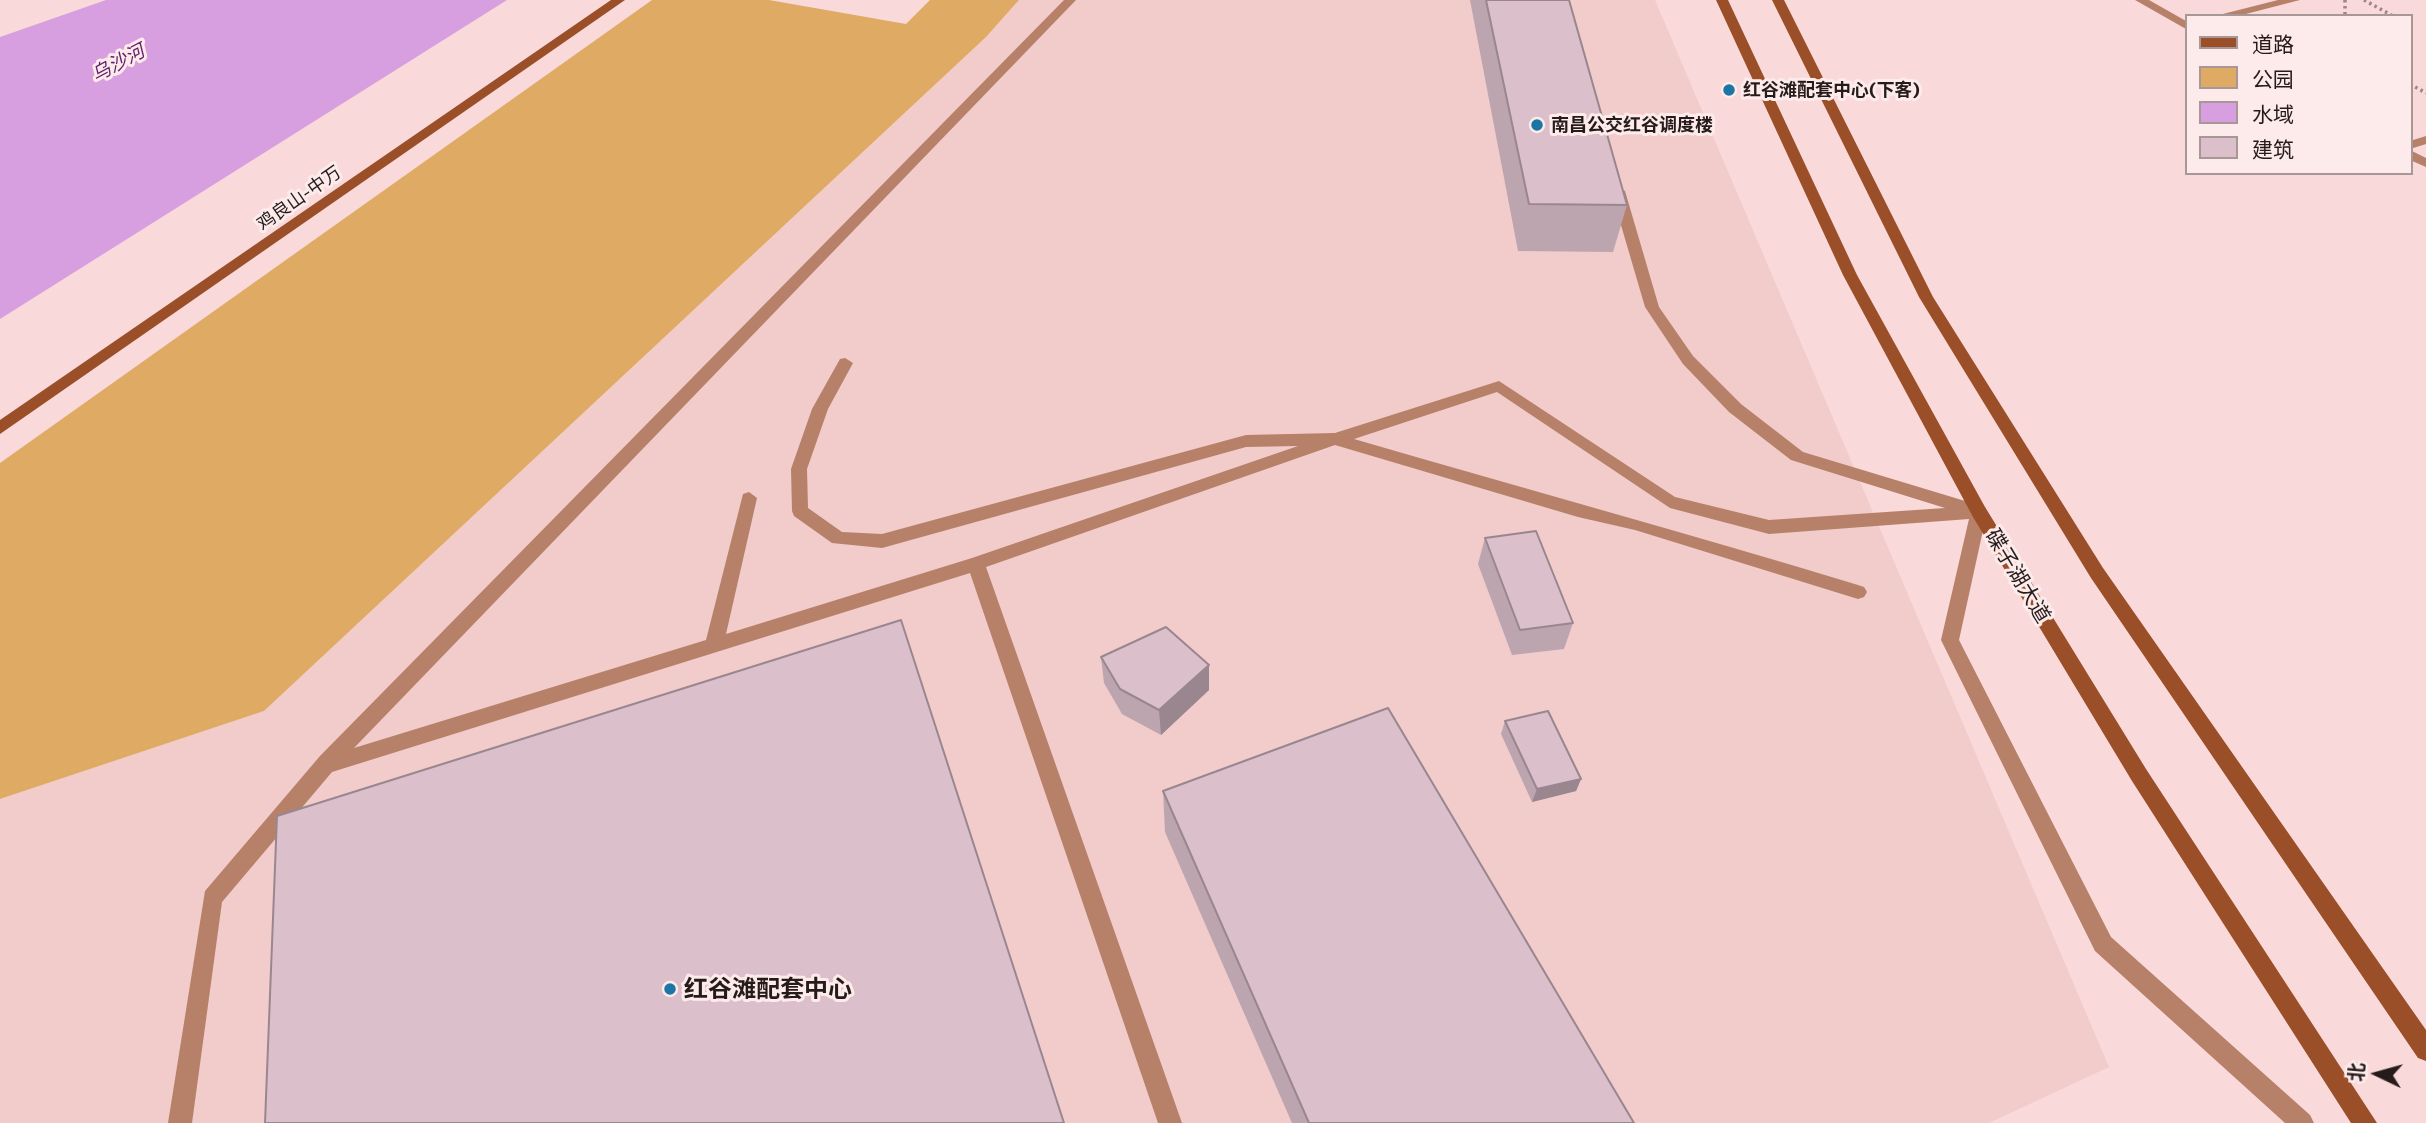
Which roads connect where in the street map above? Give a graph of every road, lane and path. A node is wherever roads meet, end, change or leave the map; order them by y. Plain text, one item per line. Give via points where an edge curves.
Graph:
1 (619, 0) edge
2 (1070, 0) edge
3 (1722, 0) edge
4 (1778, 0) edge
5 (2141, 0) edge
6 (2294, 0) edge
7 (2364, 0) edge
8 (2230, 14) edge
9 (2389, 14) edge
10 (2184, 23) edge
11 (1613, 174) edge
12 (845, 363) dead end
13 (0, 428) edge
14 (1335, 439) junction
15 (749, 498) dead end
16 (1979, 512) junction
17 (976, 564) junction
18 (1858, 592) dead end
19 (714, 645) junction
20 (325, 765) junction
21 (2426, 1049) edge
22 (180, 1123) edge
23 (1170, 1123) edge
24 (2302, 1123) edge
25 (2365, 1123) edge

1 - 13 main road, 鸡良山-中万
2 - 20 lane
3 - 16 main road, 碟子湖大道 via 1850,275
4 - 21 main road via 1947,332 2097,573
5 - 10 lane
6 - 8 lane
7 - 9 path
11 - 16 lane via 1652,307 1688,360 1735,408 1797,456
12 - 14 lane via 820,409 799,469 800,511 838,538 882,541 1246,441
14 - 16 lane via 1499,386 1670,502 1769,527
14 - 17 lane
14 - 18 lane
15 - 19 lane
16 - 24 lane via 1950,640 2103,944
16 - 25 main road, 碟子湖大道 via 2139,775
17 - 19 lane
17 - 23 lane
19 - 20 lane
20 - 22 lane via 212,898

